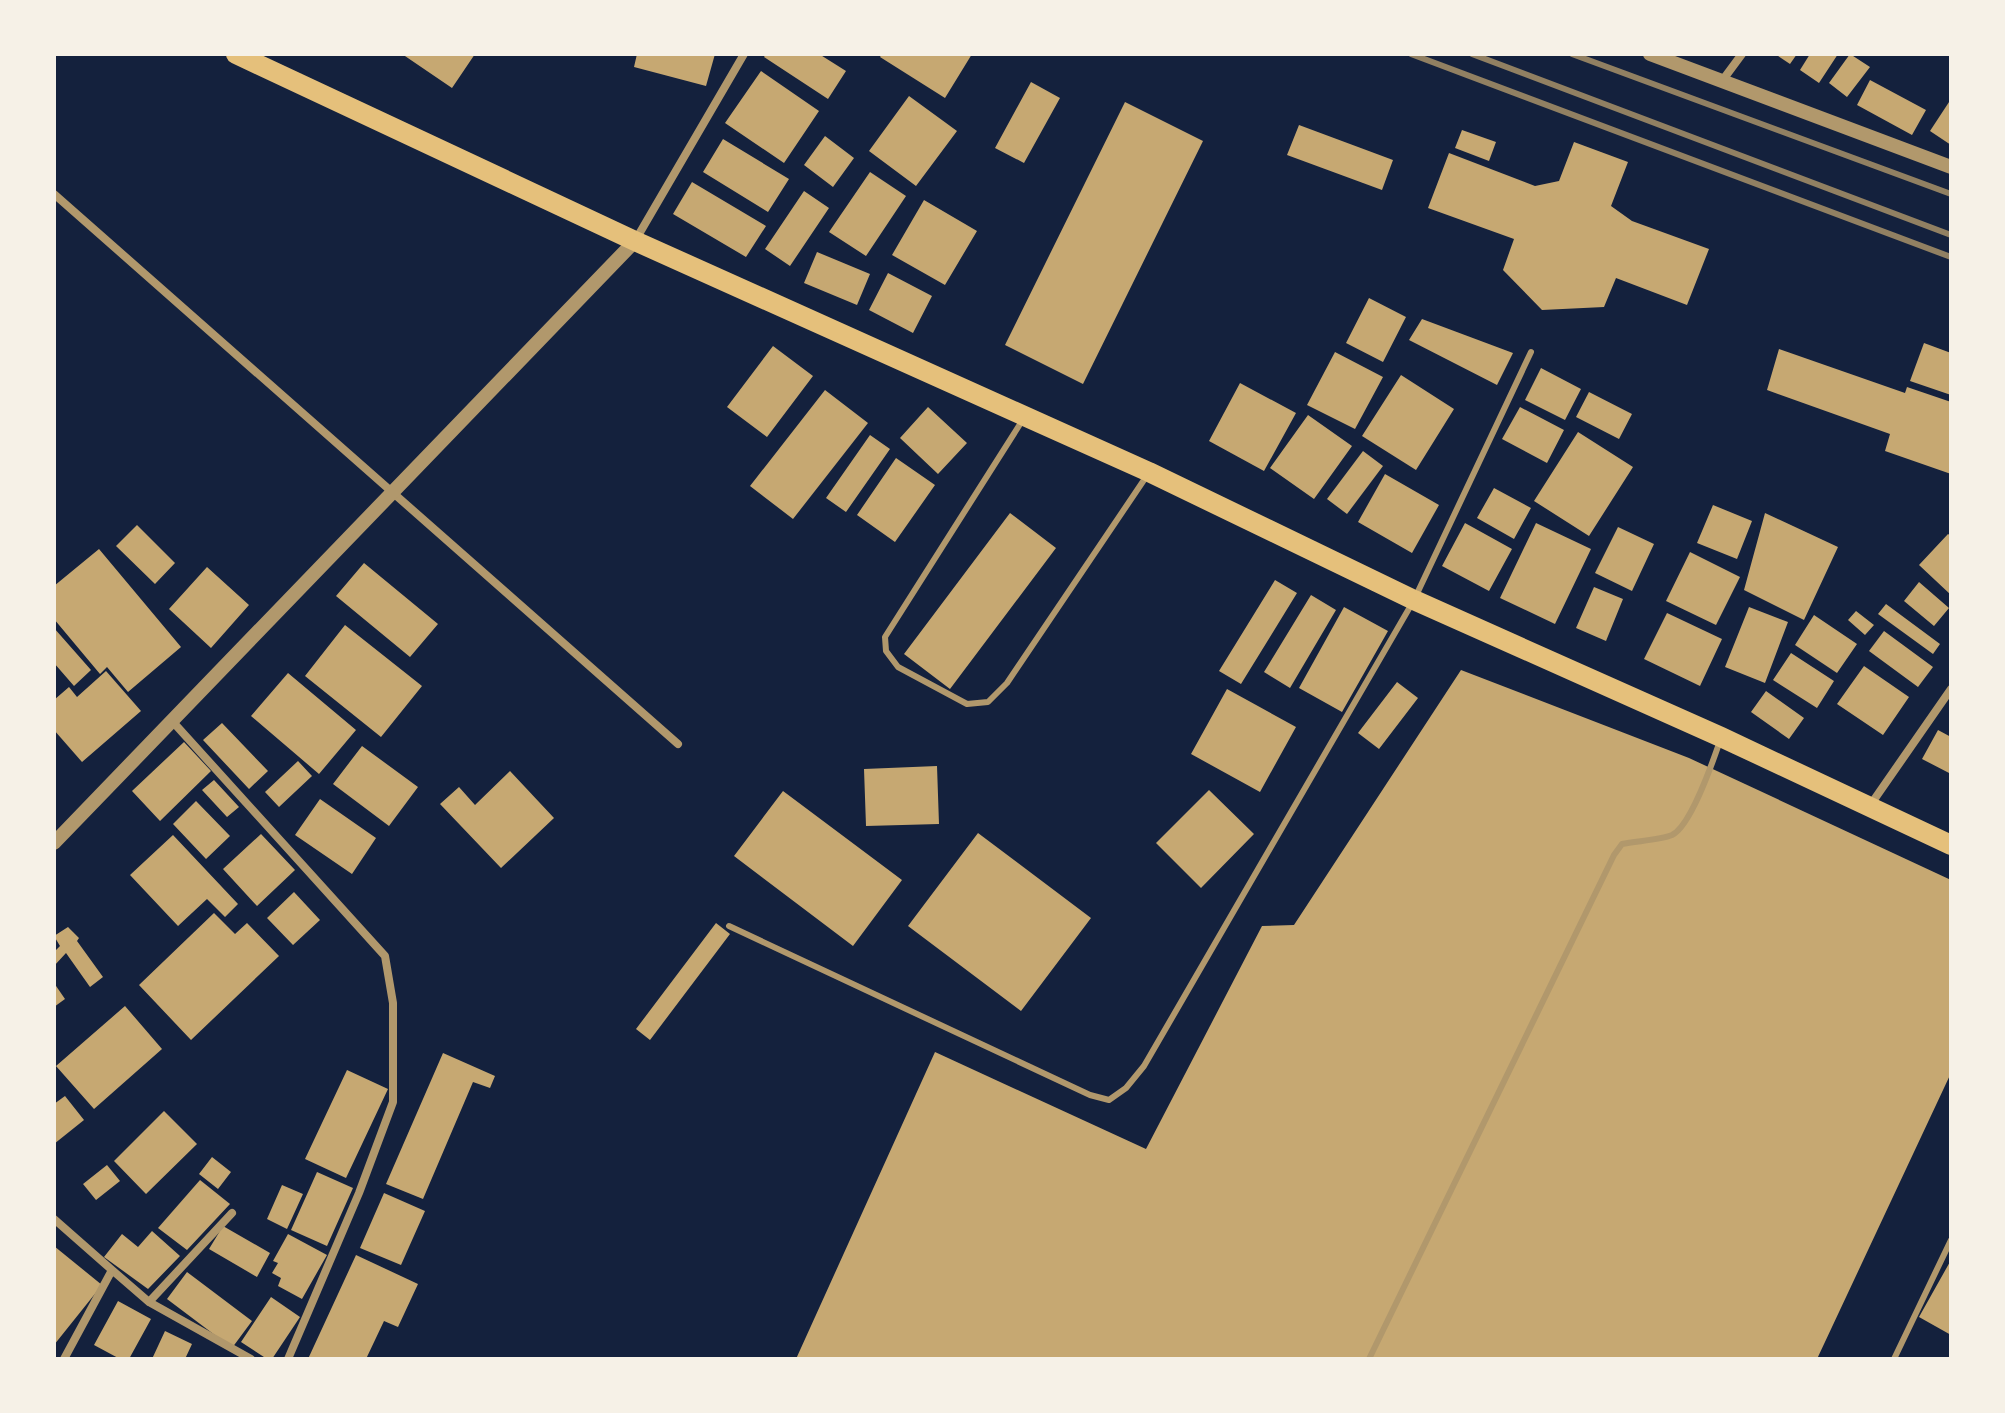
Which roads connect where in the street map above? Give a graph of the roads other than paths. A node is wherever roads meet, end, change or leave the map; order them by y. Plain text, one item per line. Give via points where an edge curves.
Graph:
1 (236, 54) edge
2 (744, 54) edge
3 (1650, 54) edge
4 (1742, 54) edge
5 (1722, 81) junction
6 (1951, 167) edge
7 (54, 194) edge
8 (635, 241) junction
9 (1531, 352) dead end
10 (1024, 418) junction
11 (1149, 472) junction
12 (392, 493) junction
13 (1414, 600) junction
14 (1951, 689) edge
15 (173, 722) junction
16 (1721, 737) junction
17 (678, 744) dead end
18 (1868, 807) junction
19 (54, 843) edge
20 (1951, 845) edge
21 (729, 926) dead end
22 (232, 1213) dead end
23 (54, 1219) edge
24 (1951, 1240) edge
25 (112, 1270) junction
26 (149, 1302) junction
27 (64, 1359) edge
28 (251, 1359) edge
29 (288, 1359) edge
30 (1369, 1359) edge
31 (1894, 1359) edge

1 - 8 main road
2 - 8 street
3 - 5 street
4 - 5 street
5 - 6 street
7 - 12 street
8 - 10 main road
8 - 12 street
9 - 13 lane
10 - 11 main road
10 - 11 lane via 885,637 886,651 898,667 967,704 988,702 1007,683
11 - 13 main road
12 - 15 street
12 - 17 street
13 - 16 main road
13 - 21 lane via 1144,1066 1109,1100
14 - 18 street
15 - 19 street
15 - 29 street via 385,956 390,978 393,1102
16 - 18 main road
16 - 30 lane via 1684,823 1672,835 1622,844 1614,855
18 - 20 main road
22 - 26 street
23 - 25 street
24 - 31 lane
25 - 26 street
25 - 27 street
26 - 28 street

